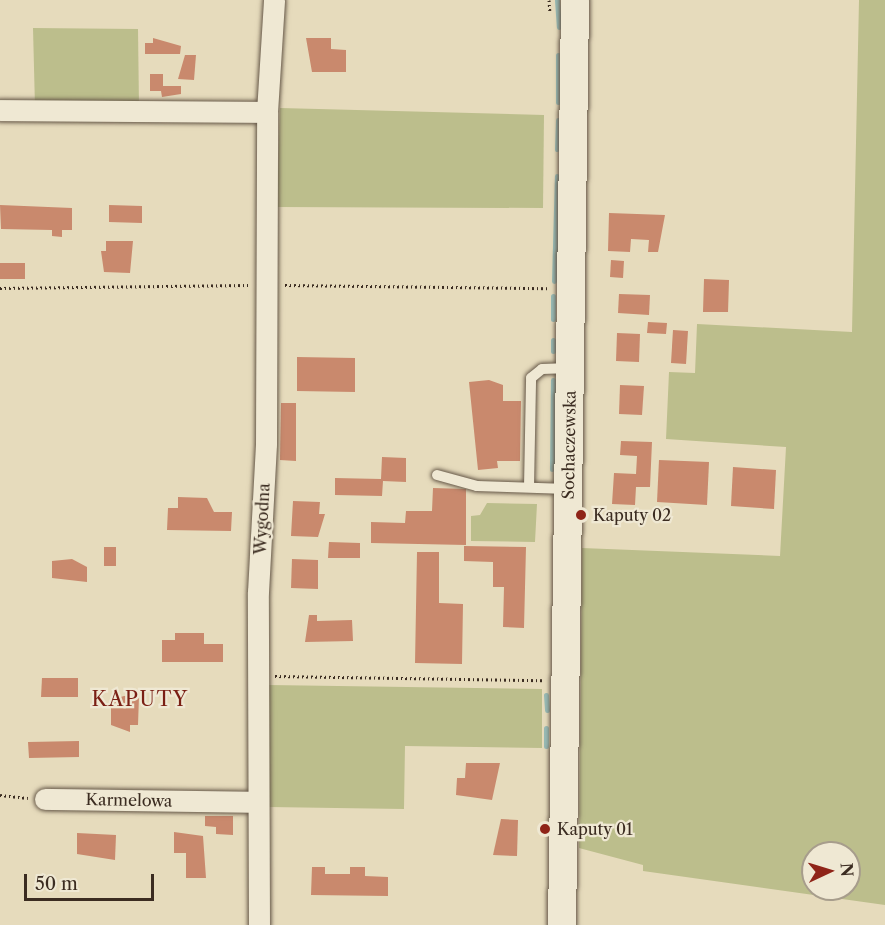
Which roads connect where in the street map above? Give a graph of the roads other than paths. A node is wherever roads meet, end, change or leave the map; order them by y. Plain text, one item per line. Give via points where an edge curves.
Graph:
1 (274, 0) edge
2 (575, 0) edge
3 (0, 110) edge
4 (267, 112) junction
5 (570, 368) junction
6 (437, 475) dead end
7 (529, 488) junction
8 (568, 489) junction
9 (45, 799) road end
10 (258, 802) junction
11 (259, 925) edge
12 (562, 925) edge

1 - 4 street, Wygodna
2 - 5 street, Sochaczewska
3 - 4 street
4 - 10 street, Wygodna
5 - 7 lane via 542,369 531,378
5 - 8 street, Sochaczewska
6 - 7 lane via 477,486
7 - 8 lane
8 - 12 street, Sochaczewska
9 - 10 street, Karmelowa
10 - 11 street, Wygodna

